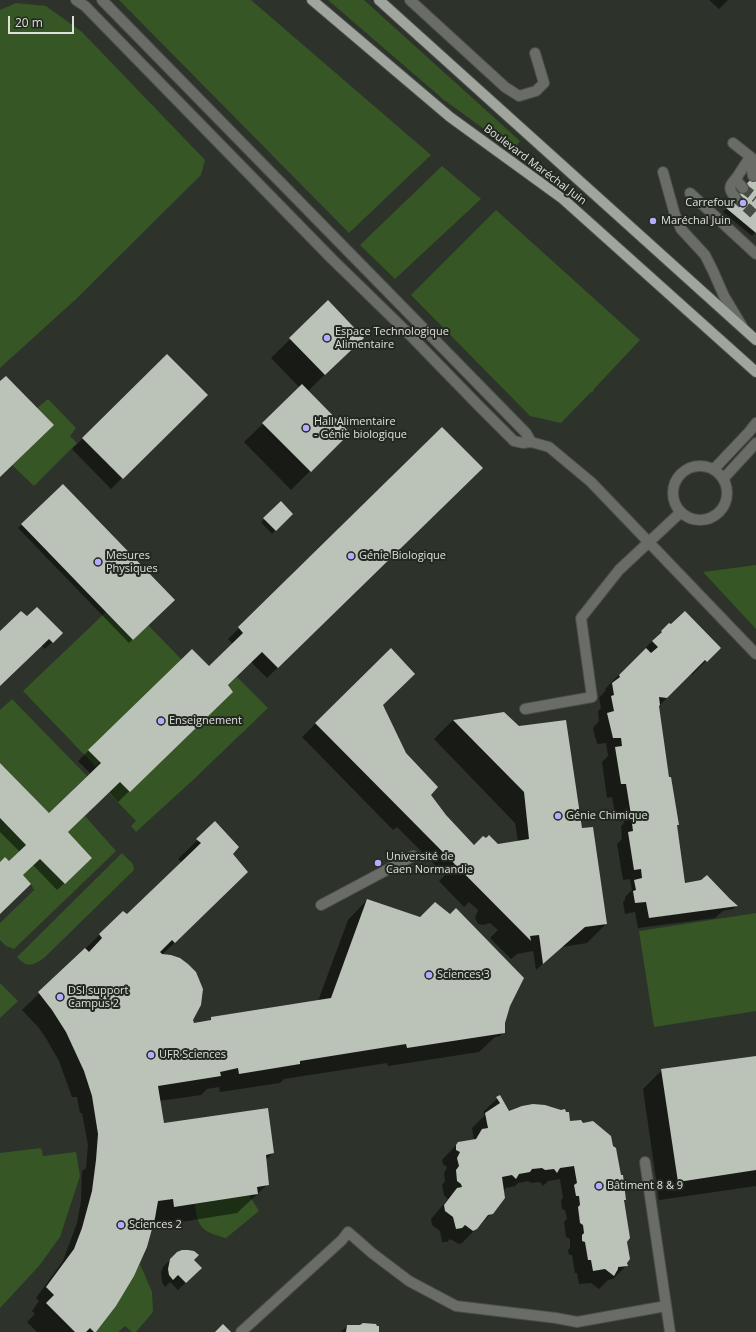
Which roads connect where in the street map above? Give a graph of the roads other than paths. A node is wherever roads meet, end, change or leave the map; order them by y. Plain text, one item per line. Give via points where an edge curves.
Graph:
1 (76, 0) edge
2 (102, 0) edge
3 (312, 0) edge
4 (379, 0) edge
5 (410, 0) edge
6 (535, 53) dead end
7 (733, 143) dead end
8 (753, 159) edge
9 (663, 172) dead end
10 (753, 176) dead end
11 (737, 177) junction
12 (743, 188) tunnel mouth
13 (690, 193) dead end
14 (735, 197) tunnel mouth
15 (756, 254) edge
16 (744, 329) junction
17 (756, 340) edge
18 (756, 372) edge
19 (756, 423) edge
20 (531, 442) junction
21 (756, 443) edge
22 (714, 469) junction
23 (724, 478) junction
24 (681, 512) junction
25 (648, 542) junction
26 (756, 654) edge
27 (525, 708) dead end
28 (413, 856) dead end
29 (321, 905) dead end
30 (645, 1162) dead end
31 (666, 1306) junction
32 (242, 1332) edge
33 (670, 1332) edge

1 - 20 lane via 85,6 509,436 523,443
2 - 20 lane via 526,433
3 - 18 main road, Boulevard Maréchal Juin via 450,117 563,199
4 - 16 main road, Boulevard Maréchal Juin
5 - 6 lane via 505,87 519,96 536,91 544,83
7 - 8 lane
8 - 10 lane
8 - 11 lane
9 - 16 lane via 681,229 705,255 724,296
11 - 12 lane
11 - 14 lane via 730,184 730,192
13 - 15 lane
16 - 17 main road, Boulevard Maréchal Juin
19 - 22 lane
20 - 25 lane via 549,447 591,482
21 - 23 lane
22 - 23 lane
22 - 24 lane via 706,466 693,467 676,480 674,496
23 - 24 lane via 728,496 721,512 714,517 701,520 688,517
24 - 25 lane
25 - 26 lane
25 - 27 lane via 619,570 581,618 592,697
28 - 29 lane
30 - 31 lane
31 - 32 lane via 577,1322 456,1306 409,1281 372,1254 348,1232
31 - 33 lane

